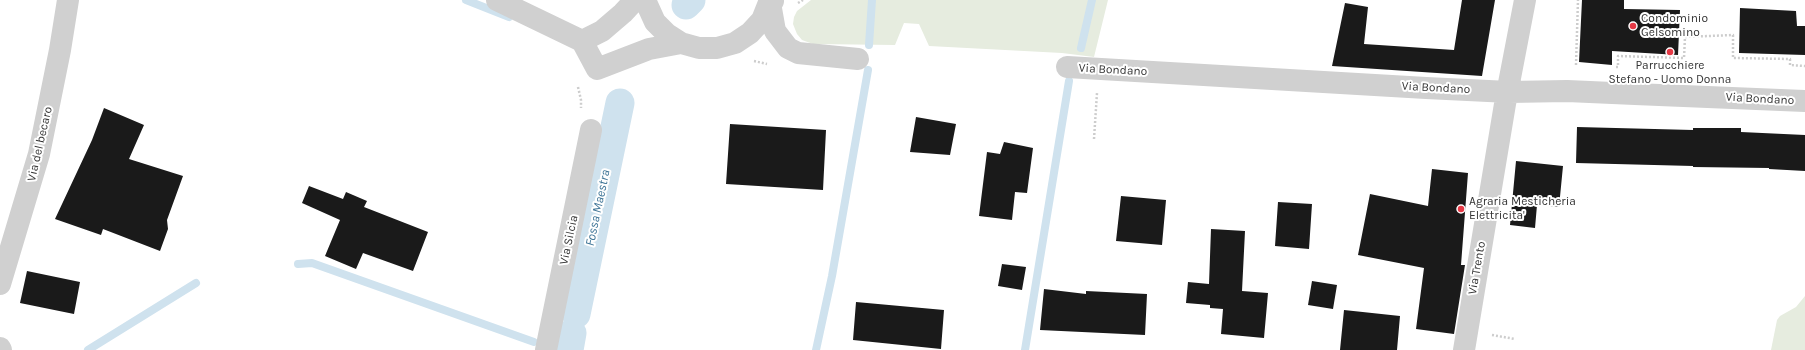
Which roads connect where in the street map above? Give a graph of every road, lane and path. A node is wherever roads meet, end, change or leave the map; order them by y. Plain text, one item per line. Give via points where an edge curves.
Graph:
1 (68, 0) edge
2 (497, 0) edge
3 (635, 0) edge
4 (645, 0) edge
5 (1525, 0) edge
6 (1578, 0) edge
7 (772, 1) edge
8 (582, 41) junction
9 (681, 43) junction
10 (858, 59) dead end
11 (1805, 66) edge
12 (1067, 67) dead end
13 (1583, 67) dead end
14 (1611, 67) dead end
15 (1099, 69) junction
16 (1509, 92) junction
17 (1805, 101) edge
18 (591, 130) dead end
19 (1094, 139) dead end
20 (0, 284) edge
21 (546, 350) edge
22 (1464, 350) edge

1 - 20 street, Via del becaro via 39,154
2 - 8 street
3 - 8 street via 602,31
4 - 9 street via 655,22
5 - 16 street, Via Trento
6 - 13 path via 1576,67
7 - 9 street via 762,20 750,33 735,43 717,48 699,48
7 - 10 street via 775,31 788,48 798,54
8 - 9 street via 597,69 649,49
11 - 14 path via 1790,65 1790,59 1733,58 1733,36 1685,36 1684,58 1618,56 1618,67
12 - 15 street, Via Bondano
15 - 16 street, Via Bondano
15 - 19 path
16 - 17 street, Via Bondano via 1567,91
16 - 22 street, Via Trento
18 - 21 street, Via Silcia

